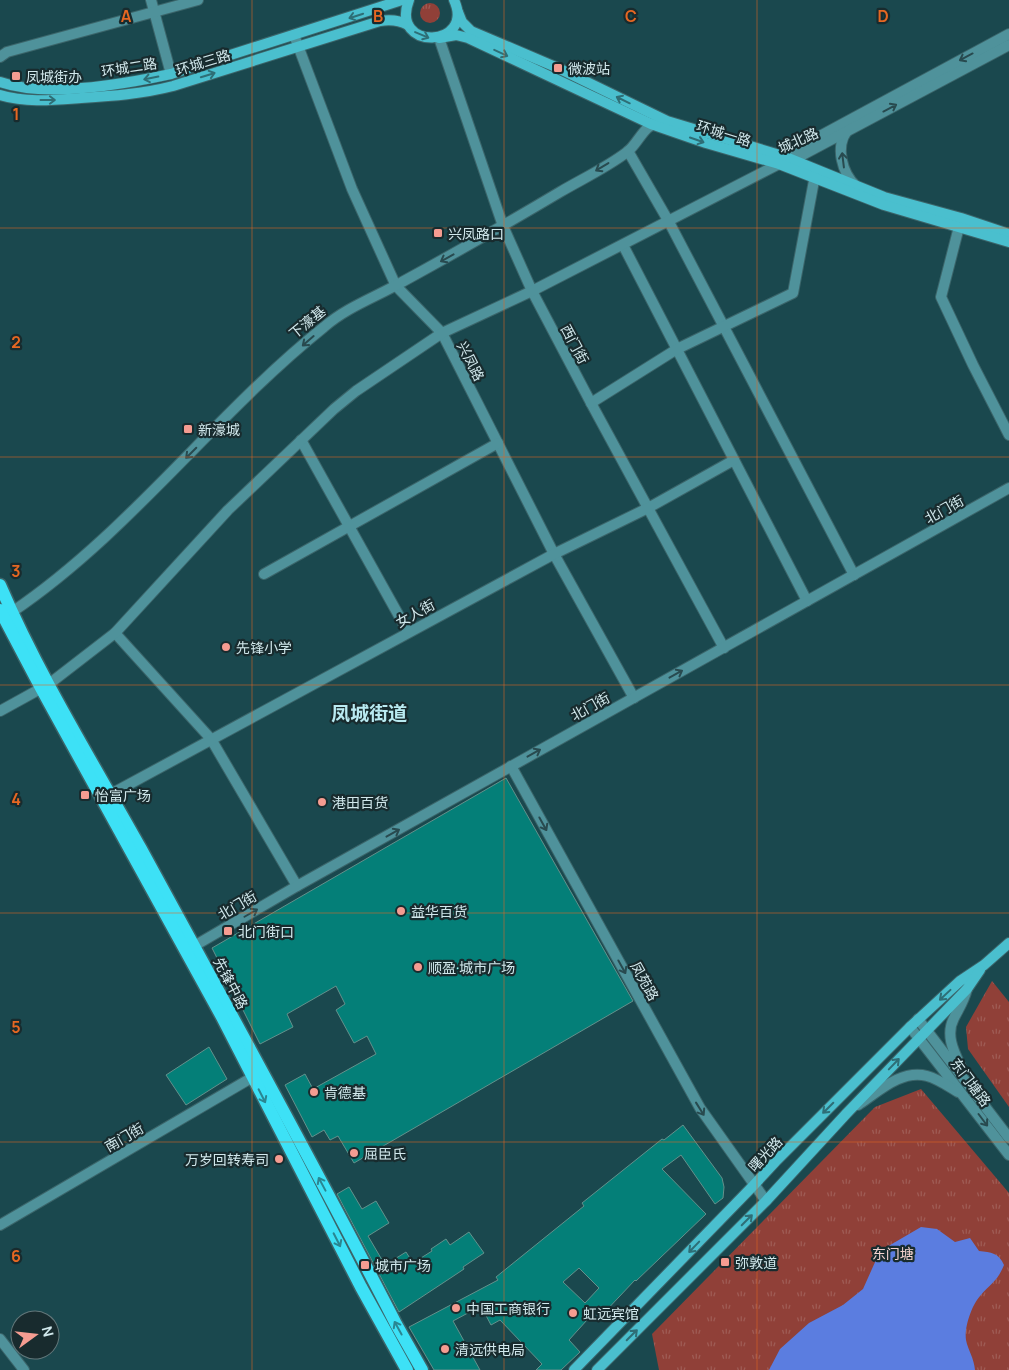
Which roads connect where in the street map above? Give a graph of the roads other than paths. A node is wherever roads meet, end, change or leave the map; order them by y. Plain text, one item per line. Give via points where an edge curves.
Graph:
1 (151, 0) edge
2 (198, 0) edge
3 (402, 0) edge
4 (409, 0) edge
5 (456, 4) edge
6 (154, 12) junction
7 (408, 25) junction
8 (1009, 34) edge
9 (294, 35) junction
10 (439, 38) junction
11 (1009, 45) edge
12 (298, 47) junction
13 (0, 57) edge
14 (171, 74) junction
15 (0, 82) edge
16 (0, 94) edge
17 (667, 121) junction
18 (651, 124) junction
19 (847, 131) junction
20 (628, 151) junction
21 (781, 160) junction
22 (793, 160) junction
23 (815, 174) junction
24 (856, 186) junction
25 (668, 222) junction
26 (960, 222) junction
27 (504, 226) junction
28 (1009, 234) edge
29 (1009, 242) edge
30 (623, 245) junction
31 (396, 286) junction
32 (532, 291) junction
33 (724, 326) junction
34 (442, 333) junction
35 (677, 349) junction
36 (591, 403) junction
37 (1009, 435) edge
38 (301, 440) junction
39 (498, 443) junction
40 (734, 460) junction
41 (1009, 488) edge
42 (648, 508) junction
43 (349, 526) junction
44 (554, 554) junction
45 (264, 574) dead end
46 (854, 575) junction
47 (0, 585) edge
48 (806, 601) junction
49 (3, 616) edge
50 (408, 632) junction
51 (115, 634) junction
52 (724, 648) junction
53 (45, 686) junction
54 (634, 698) junction
55 (0, 711) edge
56 (211, 739) junction
57 (511, 766) junction
58 (111, 794) junction
59 (297, 886) junction
60 (1009, 943) edge
61 (190, 949) junction
62 (984, 965) junction
63 (967, 989) junction
64 (914, 1023) junction
65 (923, 1034) junction
66 (257, 1075) junction
67 (967, 1092) junction
68 (847, 1113) junction
69 (1009, 1138) edge
70 (1009, 1155) edge
71 (753, 1186) junction
72 (766, 1201) junction
73 (0, 1226) edge
74 (0, 1339) edge
75 (24, 1370) edge
76 (407, 1370) edge
77 (422, 1370) edge
78 (574, 1370) edge
79 (597, 1370) edge

1 - 6 street
2 - 6 street
3 -> 9 main road, 环城二路
4 - 7 main road via 405,16
5 - 10 main road via 457,20 453,28
17 -> 5 main road, 环城一路 via 472,31 462,22
6 - 13 street via 7,52
6 - 14 street
7 -> 10 main road, 环城一路 via 421,37
7 - 12 main road, 环城三路 via 389,20
8 -> 21 street, 城北路
9 - 12 street, 兴凤路
9 - 14 main road, 环城二路
10 -> 18 main road, 环城一路 via 456,35 468,38
10 - 27 street, 西门街
19 -> 11 street, 城北路
16 -> 12 main road, 环城三路 via 13,99 50,101 148,92
12 - 31 street, 兴凤路 via 352,188
14 -> 15 main road, 环城二路 via 114,85 50,89 14,87
17 - 18 street
17 - 21 main road, 环城一路
18 - 20 street, 下濠基
18 -> 21 main road, 环城一路 via 706,143
19 - 22 street, 城北路
24 -> 19 street via 849,180 842,164 843,137
20 - 25 street
20 -> 27 street, 下濠基
21 - 22 main road, 环城一路
21 - 23 main road, 环城一路
21 - 25 street, 城北路
22 - 23 main road, 环城一路
23 - 24 main road, 环城一路
23 - 26 main road, 环城一路 via 884,205
23 - 33 street via 793,293
24 - 26 main road, 环城一路
25 - 30 street, 城北路
25 - 33 street
26 - 28 main road, 环城一路
26 - 29 main road, 环城一路
26 - 37 street via 941,296
27 -> 31 street, 下濠基
27 - 32 street, 西门街
30 - 32 street, 城北路
30 - 35 street
31 - 34 street, 兴凤路
31 -> 49 street, 下濠基 via 356,305 325,325 275,369 83,557
32 - 34 street, 城北路
32 - 36 street, 西门街
33 - 35 street
33 - 46 street
34 - 38 street, 城北路 via 356,390
34 - 39 street, 兴凤路
35 - 36 street
35 - 40 street
36 - 42 street, 西门街
38 - 43 street
38 - 51 street, 城北路 via 228,510
39 - 43 street
39 - 44 street, 兴凤路
40 - 42 street, 女人街
40 - 48 street
41 - 46 street, 北门街
42 - 44 street, 女人街
42 - 52 street, 西门街
43 - 45 street
43 - 50 street
44 - 50 street, 女人街
44 - 54 street, 兴凤路
46 - 48 street, 北门街
47 - 49 main road, 先锋中路
48 - 52 street, 北门街
49 - 53 main road, 先锋中路
50 - 56 street, 女人街
51 - 53 street, 城北路
51 - 56 street
54 -> 52 street, 北门街
53 - 55 street, 城北路
53 - 58 main road, 先锋中路
53 - 61 main road, 先锋中路
57 -> 54 street, 北门街
56 - 58 street, 女人街
56 - 59 street
59 -> 57 street, 北门街
57 -> 71 street, 凤苑路 via 700,1108
58 - 61 main road, 先锋中路
61 -> 59 street, 北门街
60 - 62 main road, 曙光路
61 - 66 main road, 先锋中路 via 222,1017
62 - 63 main road, 曙光路
62 -> 64 main road, 曙光路 via 960,981
63 - 65 main road, 曙光路
63 - 67 street via 951,1025 950,1038
64 - 65 street, 东门塘路
64 -> 71 main road, 曙光路
65 - 67 street, 东门塘路
68 -> 65 main road, 曙光路
66 - 73 street, 南门街
66 -> 76 main road, 先锋中路 via 361,1287
77 -> 66 main road, 先锋中路
67 - 68 street via 927,1076 907,1075
67 - 69 street, 东门塘路
67 -> 70 street, 东门塘路
68 - 72 main road, 曙光路
71 - 72 street, 凤苑路
71 -> 78 main road, 曙光路
79 -> 72 main road, 曙光路
74 - 75 street

